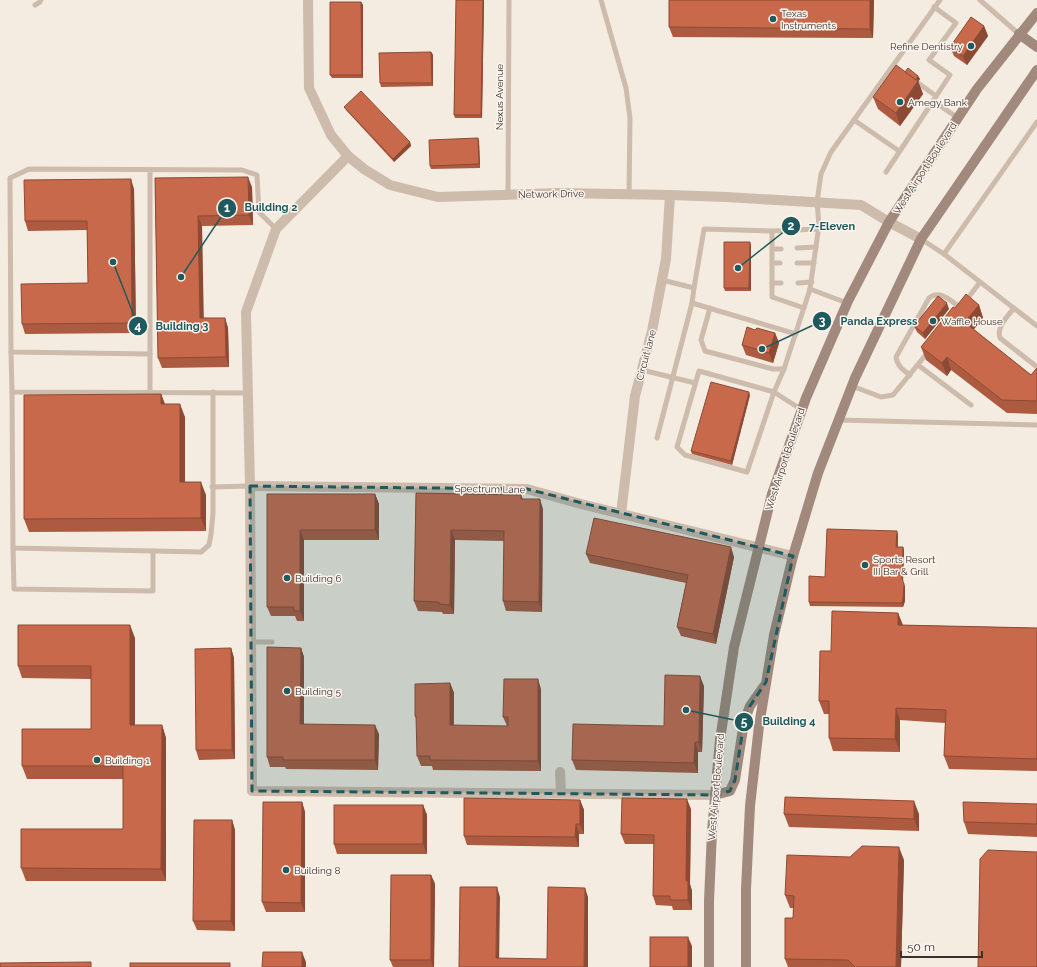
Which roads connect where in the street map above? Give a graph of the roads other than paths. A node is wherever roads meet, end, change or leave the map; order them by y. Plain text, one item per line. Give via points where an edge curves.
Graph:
1 (41, 0) edge
2 (308, 0) edge
3 (509, 0) edge
4 (601, 0) edge
5 (940, 0) edge
6 (980, 0) edge
7 (35, 4) dead end
8 (934, 7) junction
9 (1037, 13) edge
10 (1019, 34) junction
11 (1037, 47) edge
12 (893, 65) junction
13 (899, 70) edge
14 (1037, 70) edge
15 (918, 83) edge
16 (936, 96) junction
17 (933, 101) junction
18 (958, 118) junction
19 (854, 120) junction
20 (1037, 122) edge
21 (900, 151) junction
22 (348, 156) junction
23 (150, 170) junction
24 (886, 172) dead end
25 (508, 195) junction
26 (629, 195) junction
27 (670, 195) junction
28 (817, 202) junction
29 (889, 222) junction
30 (276, 229) junction
31 (818, 229) junction
32 (772, 231) junction
33 (921, 239) junction
34 (816, 247) junction
35 (781, 248) dead end
36 (797, 248) dead end
37 (772, 249) junction
38 (944, 254) junction
39 (772, 263) junction
40 (797, 263) dead end
41 (814, 263) junction
42 (780, 264) dead end
43 (662, 280) junction
44 (798, 282) dead end
45 (812, 282) junction
46 (980, 282) junction
47 (772, 283) junction
48 (781, 283) dead end
49 (694, 288) junction
50 (810, 289) junction
51 (692, 303) junction
52 (847, 303) junction
53 (710, 308) junction
54 (804, 308) junction
55 (961, 308) junction
56 (1014, 308) junction
57 (956, 314) edge
58 (1037, 326) edge
59 (796, 334) junction
60 (932, 346) edge
61 (11, 352) junction
62 (150, 354) junction
63 (918, 364) junction
64 (1037, 367) edge
65 (784, 369) junction
66 (642, 370) junction
67 (910, 375) junction
68 (672, 378) junction
69 (695, 383) junction
70 (852, 386) junction
71 (12, 392) junction
72 (150, 392) junction
73 (213, 392) junction
74 (774, 392) junction
75 (248, 393) junction
76 (971, 405) dead end
77 (802, 410) junction
78 (839, 420) junction
79 (1037, 425) edge
80 (657, 438) dead end
81 (250, 486) junction
82 (212, 487) junction
83 (621, 514) junction
84 (759, 547) junction
85 (13, 548) junction
86 (153, 551) junction
87 (793, 556) junction
88 (251, 642) junction
89 (272, 642) dead end
90 (766, 682) junction
91 (560, 772) dead end
92 (561, 793) junction
93 (715, 795) junction
94 (709, 967) edge
95 (746, 967) edge

1 - 7 lane
2 - 22 street, Network Drive via 309,88 331,135
3 - 25 lane, Nexus Avenue
4 - 26 lane via 626,88 630,118
5 - 8 lane
6 - 10 lane
8 - 12 lane
8 - 16 lane via 956,23 930,60 950,75
9 - 10 main road, West Airport Boulevard
10 - 11 main road
10 - 18 main road, West Airport Boulevard via 976,89
12 - 13 lane
12 - 19 lane
14 - 33 main road
15 - 16 lane
16 - 17 lane
17 - 18 lane
17 - 21 lane
18 - 29 main road, West Airport Boulevard
19 - 21 lane
19 - 28 lane via 828,158 821,174
20 - 38 lane
21 - 24 lane
22 - 25 street, Network Drive via 390,185 438,197
22 - 30 street
23 - 30 lane via 242,170 257,175 259,212
23 - 61 lane via 29,169 10,178
23 - 62 lane
25 - 26 street, Network Drive
26 - 27 street, Network Drive
27 - 28 street, Network Drive
27 - 43 street, Circuit lane via 666,259
28 - 29 street, Network Drive via 861,205
28 - 31 lane
29 - 33 street, Network Drive
29 - 52 main road, West Airport Boulevard
30 - 75 street via 246,312
31 - 32 lane
31 - 34 lane
32 - 37 lane
32 - 49 lane via 704,229
33 - 38 lane
33 - 70 main road
34 - 36 lane
34 - 41 lane
35 - 37 lane
37 - 39 lane
38 - 46 lane
39 - 42 lane
39 - 47 lane
40 - 41 lane
41 - 45 lane
43 - 49 lane
43 - 66 street, Circuit lane
44 - 45 lane
45 - 50 lane
46 - 55 lane
46 - 56 lane
47 - 48 lane
47 - 54 lane via 772,297
49 - 51 lane
50 - 52 lane
50 - 54 lane
51 - 53 lane
51 - 68 lane
52 - 77 main road, West Airport Boulevard
53 - 59 lane
53 - 65 lane via 701,340 705,351 773,369
54 - 59 lane
55 - 57 lane
55 - 67 lane via 941,295 929,298 896,357 896,363
56 - 58 lane
56 - 64 lane via 999,331 1000,338
59 - 65 lane
60 - 63 lane
61 - 62 lane
61 - 71 lane
62 - 72 lane
63 - 67 lane
63 - 76 lane
65 - 74 lane
66 - 68 lane
66 - 83 street, Circuit lane via 635,396
67 - 70 lane via 893,395 889,396 881,397
68 - 69 lane
68 - 80 lane
69 - 74 lane via 699,371
69 - 74 lane via 677,447 685,455 747,472
70 - 78 main road
71 - 72 lane
71 - 85 lane
72 - 73 lane
73 - 75 lane
73 - 82 lane
74 - 77 lane
75 - 81 street
77 - 84 main road, West Airport Boulevard via 772,494
78 - 79 lane
78 - 87 main road via 818,473
81 - 82 lane
81 - 83 street, Spectrum Lane via 527,489
81 - 88 street
82 - 86 lane via 213,513 209,545 201,552
83 - 84 street, Spectrum Lane
84 - 87 street, Spectrum Lane
84 - 93 main road, West Airport Boulevard via 734,647 720,740
85 - 86 lane
85 - 86 lane via 14,589 153,591
87 - 90 main road via 774,635
88 - 89 lane
88 - 92 street via 252,791
90 - 93 main road via 750,706 744,722 735,780 730,791
90 - 95 main road via 750,806
91 - 92 street
92 - 93 street
93 - 94 main road, West Airport Boulevard via 709,902

